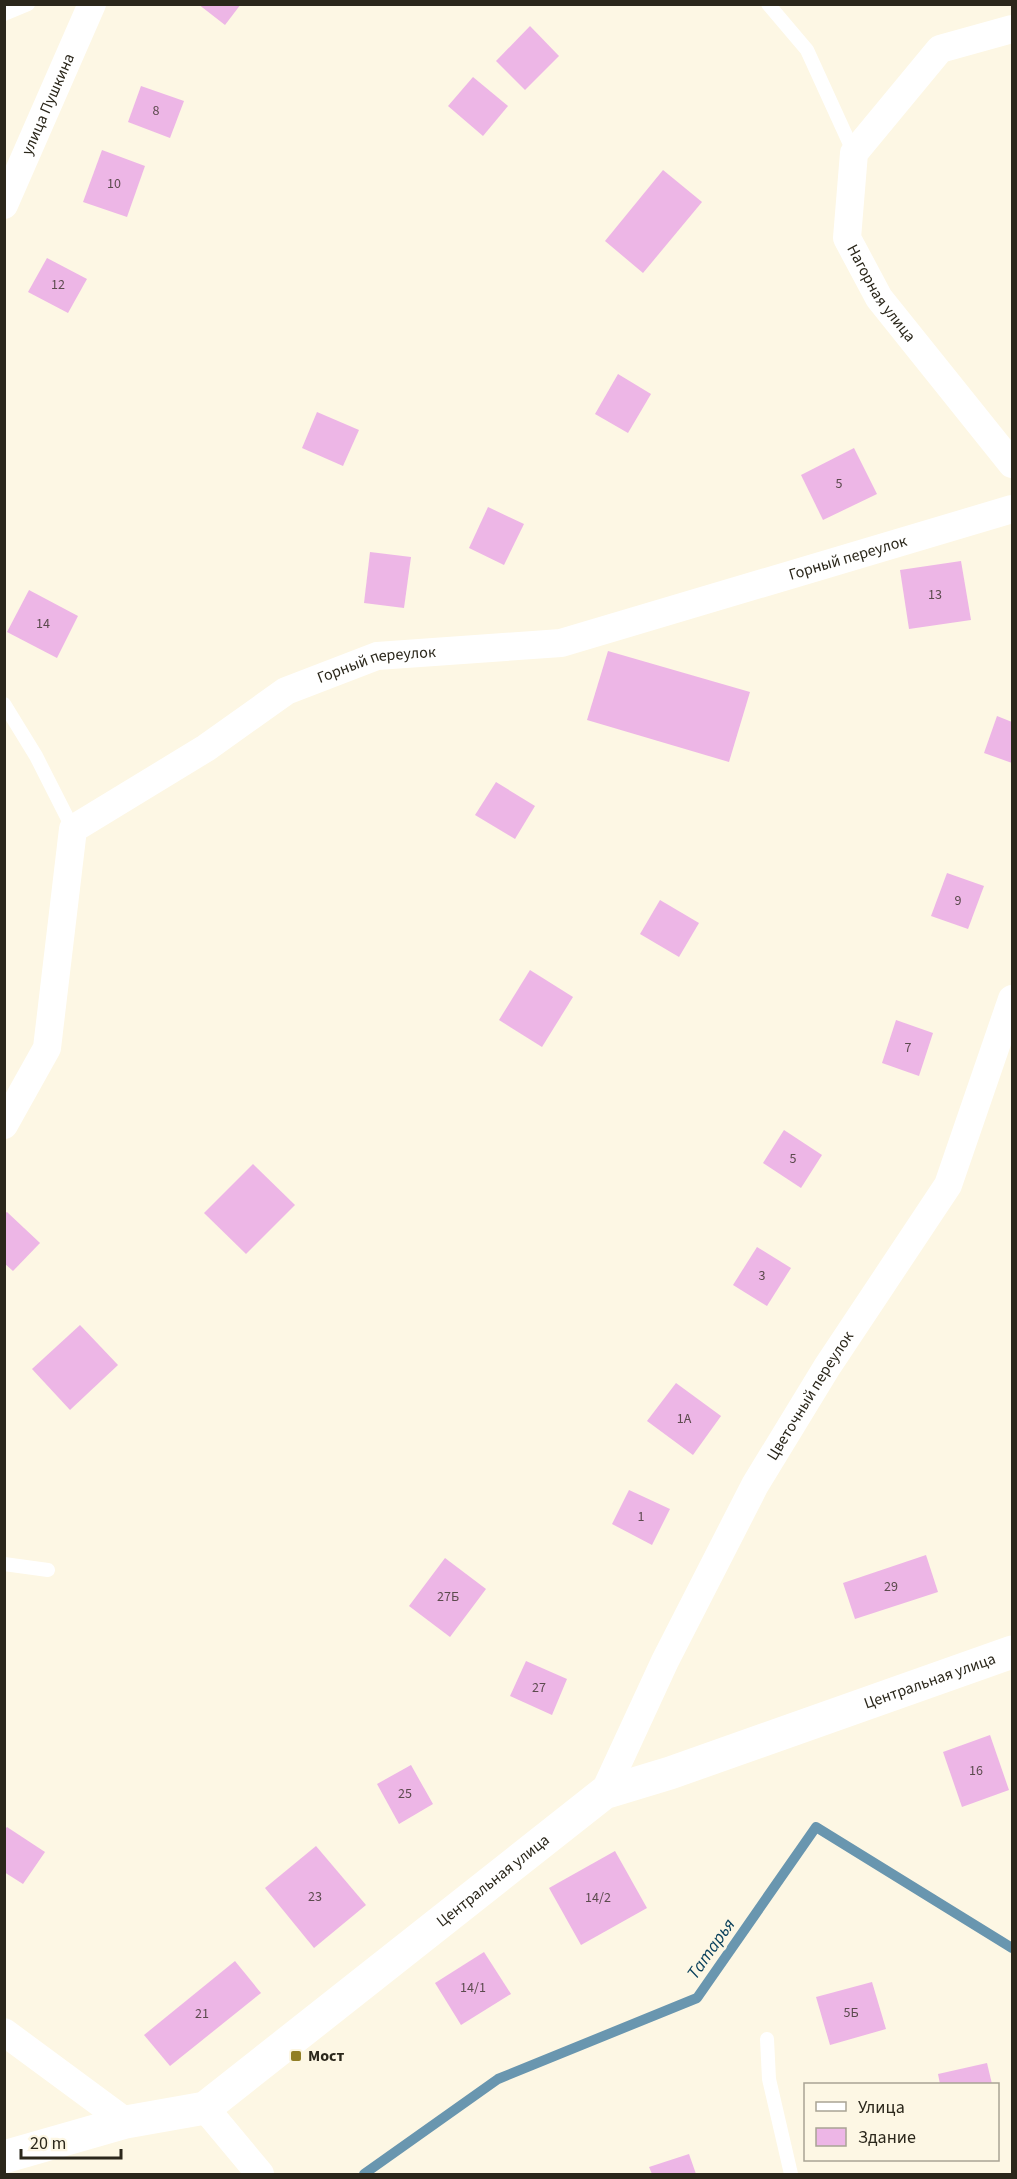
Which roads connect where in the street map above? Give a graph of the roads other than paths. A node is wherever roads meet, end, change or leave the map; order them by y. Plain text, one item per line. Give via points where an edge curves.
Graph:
1 (28, 4) edge
2 (92, 4) edge
3 (768, 4) edge
4 (4, 14) edge
5 (1012, 29) edge
6 (984, 37) junction
7 (1012, 41) edge
8 (854, 153) junction
9 (4, 205) edge
10 (1012, 464) edge
11 (1012, 509) edge
12 (4, 704) edge
13 (73, 829) junction
14 (1012, 999) edge
15 (4, 1125) edge
16 (4, 1564) edge
17 (48, 1570) dead end
18 (1012, 1652) edge
19 (604, 1793) junction
20 (4, 2032) edge
21 (767, 2039) dead end
22 (205, 2108) junction
23 (126, 2122) junction
24 (4, 2157) edge
25 (260, 2175) edge
26 (791, 2175) edge

1 - 4 lane
2 - 9 street, улица Пушкина
3 - 8 lane via 807,50
5 - 6 street
6 - 7 lane
6 - 8 street via 940,49
8 - 10 street, Нагорная улица via 847,238 879,298
11 - 13 street, Горный переулок via 561,642 377,656 286,691 206,748
12 - 13 lane
13 - 15 street via 47,1048
14 - 19 street, Цветочный переулок via 948,1185 827,1367 755,1485 664,1661
16 - 17 lane
18 - 19 street, Центральная улица
19 - 22 street, Центральная улица
20 - 23 street
21 - 26 lane via 769,2079
22 - 23 street, Центральная улица
22 - 25 street
23 - 24 street, Центральная улица

